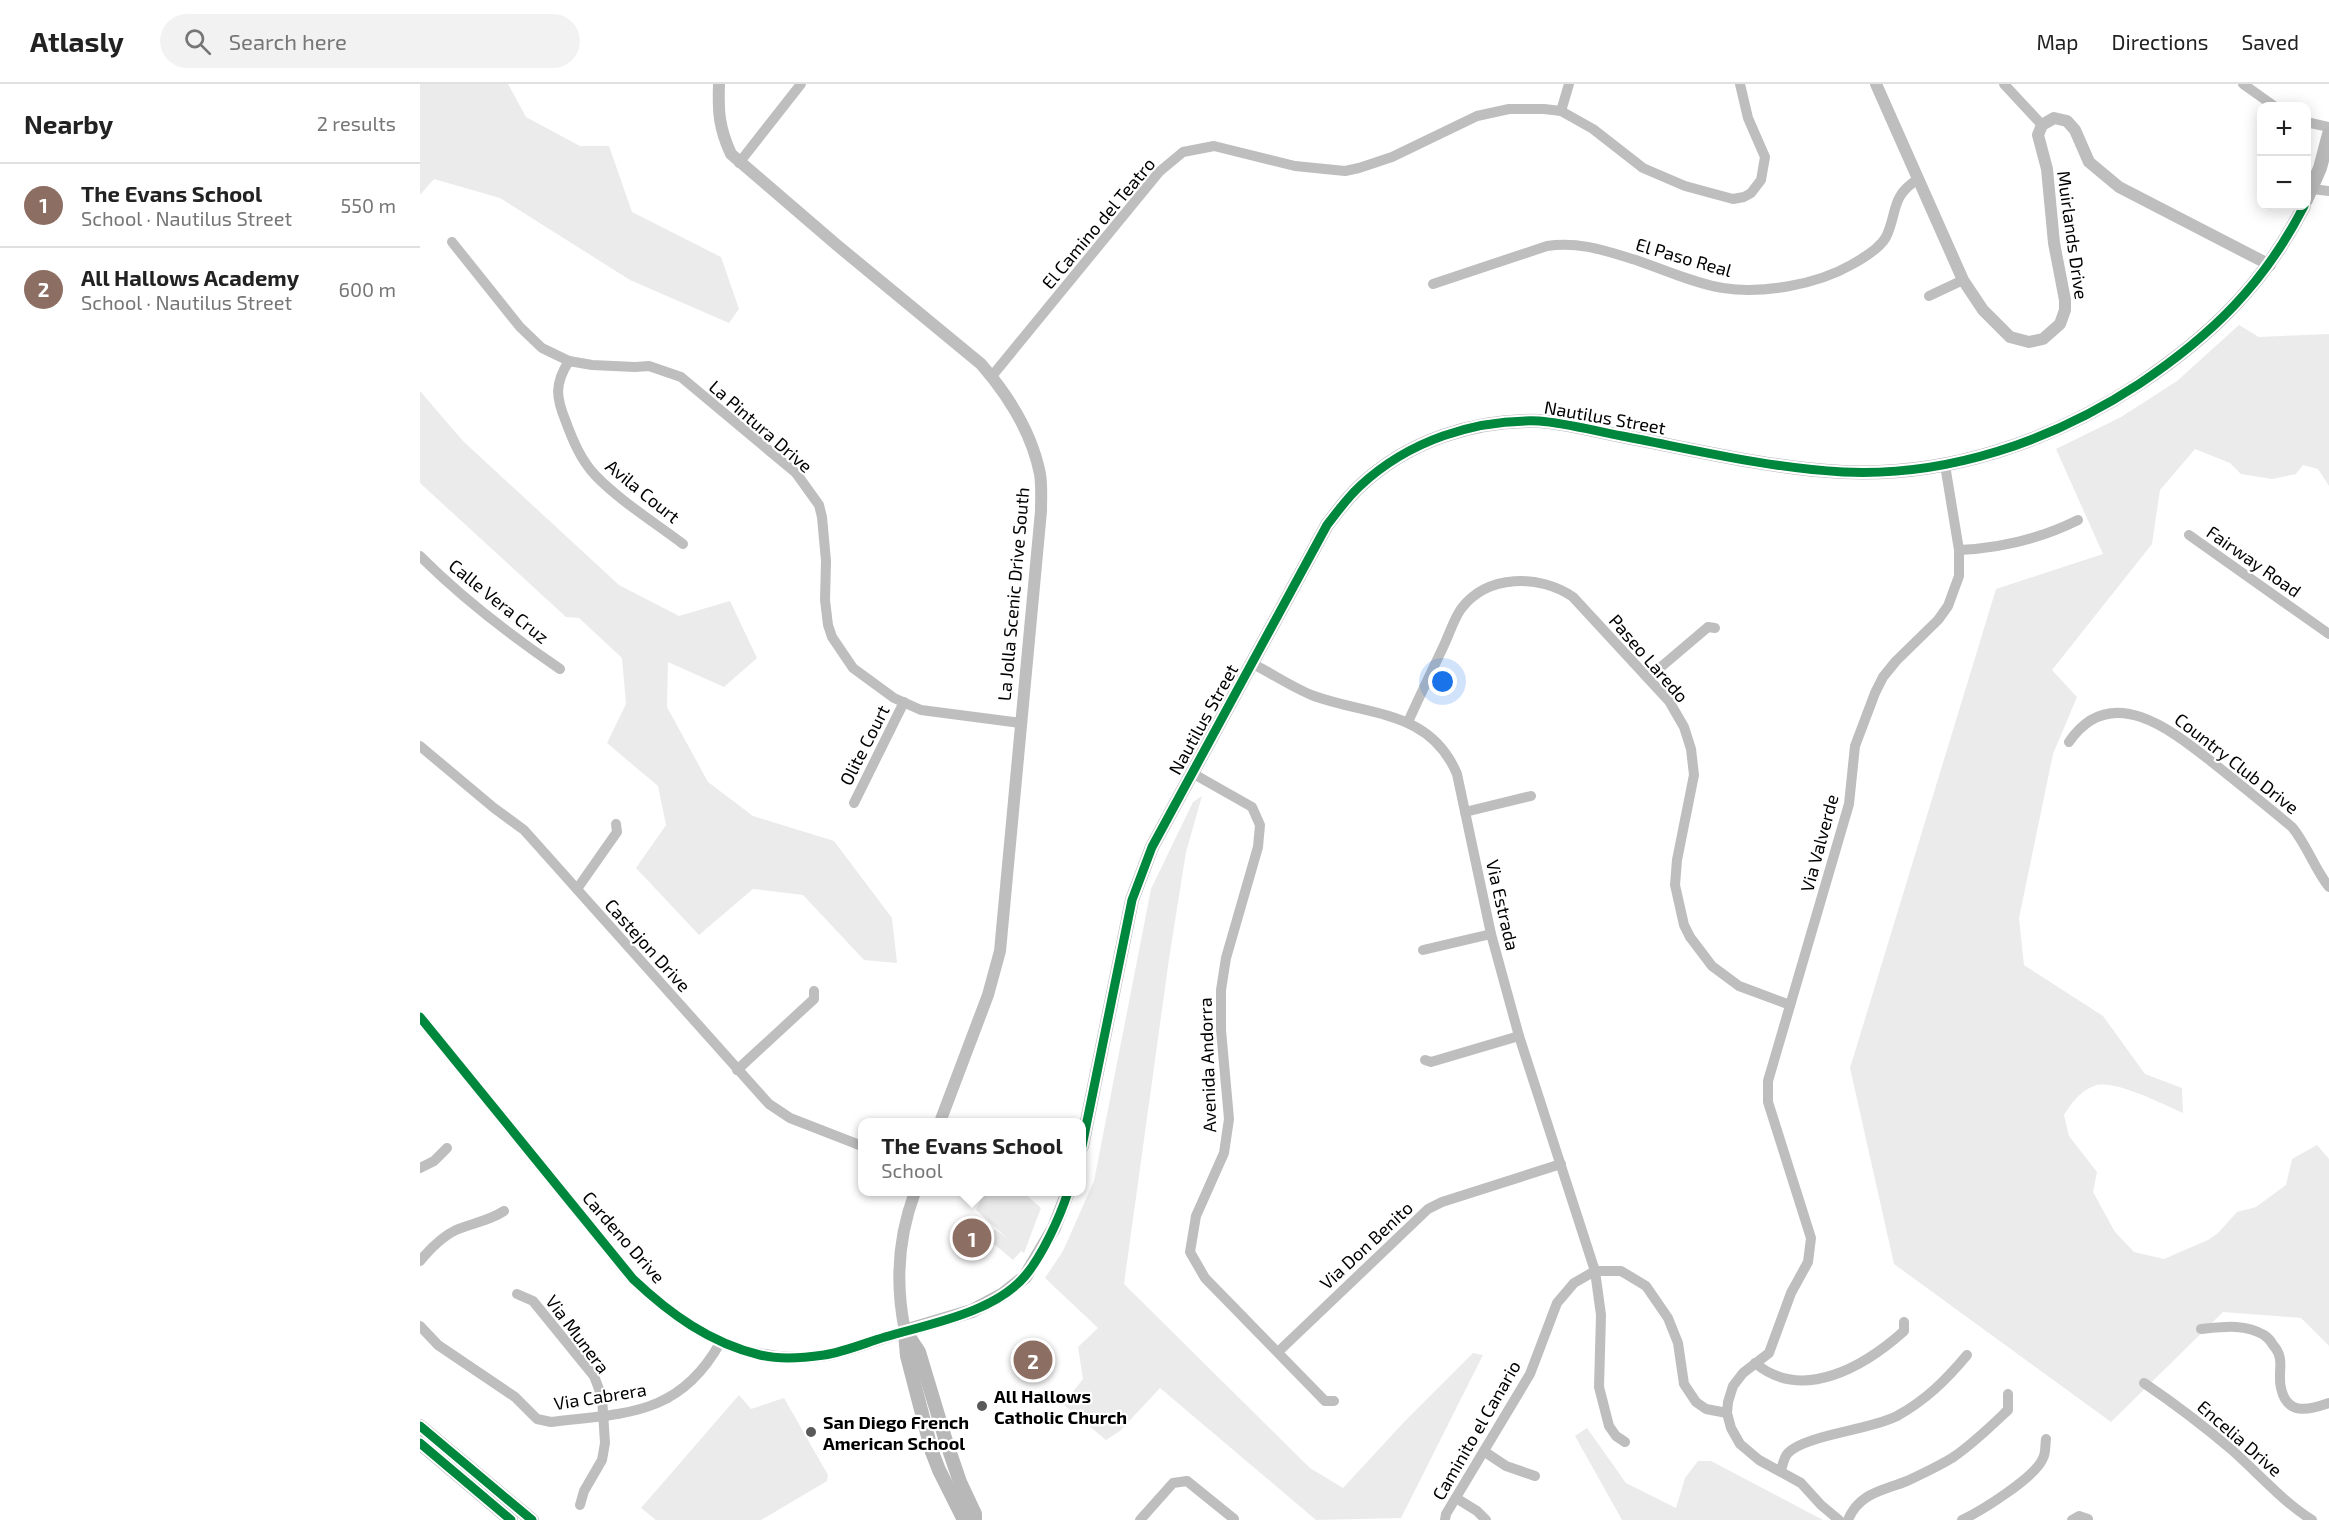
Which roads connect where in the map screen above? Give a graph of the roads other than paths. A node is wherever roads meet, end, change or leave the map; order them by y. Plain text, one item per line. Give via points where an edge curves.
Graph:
1 (719, 84) edge
2 (801, 84) edge
3 (1569, 84) edge
4 (1740, 84) edge
5 (1876, 84) edge
6 (2004, 84) edge
7 (2243, 84) edge
8 (2268, 102) edge
9 (1561, 111) junction
10 (2311, 123) edge
11 (2042, 125) junction
12 (2329, 127) edge
13 (2329, 134) edge
14 (739, 162) junction
15 (1918, 179) junction
16 (2311, 189) edge
17 (2329, 191) edge
18 (2311, 195) edge
19 (2302, 210) edge
20 (452, 242) dead end
21 (2270, 265) junction
22 (1963, 280) junction
23 (1433, 284) dead end
24 (1929, 296) dead end
25 (569, 361) junction
26 (992, 376) junction
27 (1945, 465) junction
28 (2078, 520) dead end
29 (2189, 535) dead end
30 (683, 544) dead end
31 (1959, 550) junction
32 (420, 556) edge
33 (1715, 628) dead end
34 (2329, 634) edge
35 (1253, 664) junction
36 (560, 669) dead end
37 (1648, 678) junction
38 (904, 702) junction
39 (1408, 722) junction
40 (1021, 723) junction
41 (2069, 742) dead end
42 (420, 746) edge
43 (1192, 773) junction
44 (1531, 796) dead end
45 (854, 802) dead end
46 (1466, 812) junction
47 (616, 824) dead end
48 (2329, 886) edge
49 (577, 889) junction
50 (1491, 934) junction
51 (1423, 950) dead end
52 (814, 991) dead end
53 (1790, 1005) junction
54 (420, 1017) edge
55 (1519, 1036) junction
56 (1425, 1060) dead end
57 (737, 1070) junction
58 (942, 1118) edge
59 (1086, 1126) edge
60 (858, 1144) edge
61 (447, 1148) dead end
62 (1561, 1164) junction
63 (420, 1168) edge
64 (913, 1196) edge
65 (1066, 1196) edge
66 (504, 1211) dead end
67 (420, 1261) edge
68 (1594, 1271) junction
69 (517, 1294) dead end
70 (1904, 1322) dead end
71 (420, 1326) edge
72 (2201, 1329) dead end
73 (905, 1331) junction
74 (720, 1343) junction
75 (1278, 1352) junction
76 (1967, 1355) dead end
77 (1755, 1363) junction
78 (2144, 1383) dead end
79 (2008, 1394) dead end
80 (1334, 1401) dead end
81 (2329, 1403) edge
82 (1727, 1413) junction
83 (604, 1416) junction
84 (420, 1426) edge
85 (2046, 1440) dead end
86 (1624, 1442) dead end
87 (420, 1443) edge
88 (1485, 1452) junction
89 (1780, 1470) junction
90 (1535, 1476) dead end
91 (1456, 1498) junction
92 (580, 1505) dead end
93 (968, 1519) edge
94 (1234, 1519) edge
95 (2088, 1519) edge
96 (511, 1520) edge
97 (532, 1520) edge
98 (1140, 1520) edge
99 (1445, 1520) edge
100 (1486, 1520) edge
101 (1839, 1520) edge
102 (1848, 1520) edge
103 (1962, 1520) edge
104 (2072, 1520) edge
105 (2312, 1520) edge

1 - 14 street, La Jolla Scenic Drive South via 718,120 731,154
2 - 14 street
3 - 9 street
4 - 9 street, El Camino del Teatro via 1748,118 1765,157 1761,180 1744,197 1685,186 1643,168 1593,129
5 - 15 street, Muirlands Drive
6 - 11 street
7 - 8 street
9 - 26 street, El Camino del Teatro via 1509,109 1477,116 1392,157 1345,171 1295,166 1214,146 1183,152 1158,172
10 - 12 street
11 - 21 street, Muirlands Drive via 2054,118 2067,121 2089,162 2119,187
11 - 22 street, Muirlands Drive via 2038,135 2047,169 2054,243 2065,300 2060,324 2043,339 2029,342 2010,337 1983,310
13 - 16 main road
14 - 26 street, La Jolla Scenic Drive South
15 - 22 street, Muirlands Drive
15 - 23 street, El Paso Real via 1906,186 1895,204 1885,239 1874,250 1851,266 1791,285 1753,291 1721,288 1596,248 1559,244
17 - 18 street
19 - 21 main road, Nautilus Street
20 - 25 street, La Pintura Drive via 520,327 542,348
21 - 27 main road, Nautilus Street via 2202,337 2117,398 2062,427
22 - 24 street
25 - 30 street, Avila Court via 557,388 574,444 593,474
25 - 38 street, La Pintura Drive via 649,366 681,377 796,473 819,505 822,517 825,600 832,637 853,668
26 - 40 street, La Jolla Scenic Drive South via 1021,422 1040,477 1041,511
27 - 31 street, Via Valverde
27 - 35 main road, Nautilus Street via 1843,472 1765,463 1540,422 1487,424 1434,438 1406,452 1348,498 1327,525
28 - 31 street via 2021,543
29 - 34 street, Fairway Road
31 - 53 street, Via Valverde via 1959,576 1948,606 1883,677 1855,746 1850,804
32 - 36 street, Calle Vera Cruz via 518,640
33 - 37 street via 1708,627
35 - 39 street, Via Estrada via 1313,695
35 - 43 main road, Nautilus Street
37 - 39 street, Paseo Laredo via 1573,597 1542,583 1506,582 1480,592 1460,611
37 - 53 street, Paseo Laredo via 1669,701 1691,749 1694,775 1675,885 1684,925 1712,966 1739,986
38 - 40 street, La Pintura Drive via 921,710
38 - 45 street, Olite Court
39 - 46 street, Via Estrada via 1440,746 1454,766
40 - 58 street, La Jolla Scenic Drive South via 1000,951
41 - 48 street, Country Club Drive via 2077,730 2098,716 2122,712 2152,720 2177,734 2292,827
42 - 49 street, Castejon Drive via 524,830
43 - 59 main road, Nautilus Street via 1152,848 1132,900
43 - 75 street, Avenida Andorra via 1252,807 1260,825 1258,848 1226,958 1221,990 1229,1119 1224,1153 1196,1216 1190,1252 1205,1278
44 - 46 street
46 - 50 street, Via Estrada
47 - 49 street via 618,832
49 - 57 street, Castejon Drive
50 - 51 street
50 - 55 street, Via Estrada
52 - 57 street via 813,999
53 - 77 street, Via Valverde via 1768,1081 1768,1102 1811,1238 1808,1262 1791,1293 1769,1353
54 - 74 street, Cardeno Drive via 633,1279 661,1305
55 - 56 street via 1431,1062
55 - 62 street, Via Estrada
57 - 60 street, Castejon Drive via 769,1104 790,1118
61 - 63 street via 435,1161
62 - 68 street, Via Estrada
62 - 75 street, Via Don Benito via 1428,1209
64 - 73 street via 906,1215 899,1268
65 - 73 main road via 1054,1228 1025,1276 1002,1295 972,1311
66 - 67 street via 492,1219 456,1230
68 - 82 street via 1621,1271 1646,1286 1675,1335 1684,1384 1706,1409
68 - 86 street, Via Estrada via 1601,1315 1599,1387 1609,1426
68 - 88 street, Caminito el Canario via 1574,1283 1557,1303 1530,1374
69 - 83 street, Via Munera via 534,1301 594,1376
70 - 77 street via 1904,1331 1882,1350 1834,1374 1790,1381 1769,1374
71 - 83 street, Via Cabrera via 438,1345 515,1397 537,1419 551,1422
72 - 81 street via 2237,1326 2265,1335 2282,1359 2281,1389 2290,1406 2301,1410
73 - 74 street, Cardeno Drive via 826,1355 792,1358 762,1356
73 - 93 main road via 920,1352
74 - 83 street, Via Cabrera via 694,1378 667,1400 647,1409
75 - 80 street, Avenida Andorra via 1325,1401
76 - 89 street via 1943,1384 1915,1406 1874,1425 1798,1444 1786,1455
77 - 82 street, Via Valverde via 1733,1386
78 - 105 street, Encelia Drive via 2181,1408
79 - 102 street via 2008,1410 1976,1440 1927,1472 1860,1500
82 - 89 street via 1740,1444 1759,1460
83 - 92 street, Via Munera via 606,1443 602,1460
84 - 97 main road
85 - 103 street via 2043,1459 2024,1480
87 - 96 main road
88 - 90 street via 1506,1466
88 - 91 street, Caminito el Canario
89 - 101 street via 1801,1483
91 - 99 street, Caminito el Canario
91 - 100 street
94 - 98 street via 1187,1480 1173,1483
95 - 104 street via 2079,1516

